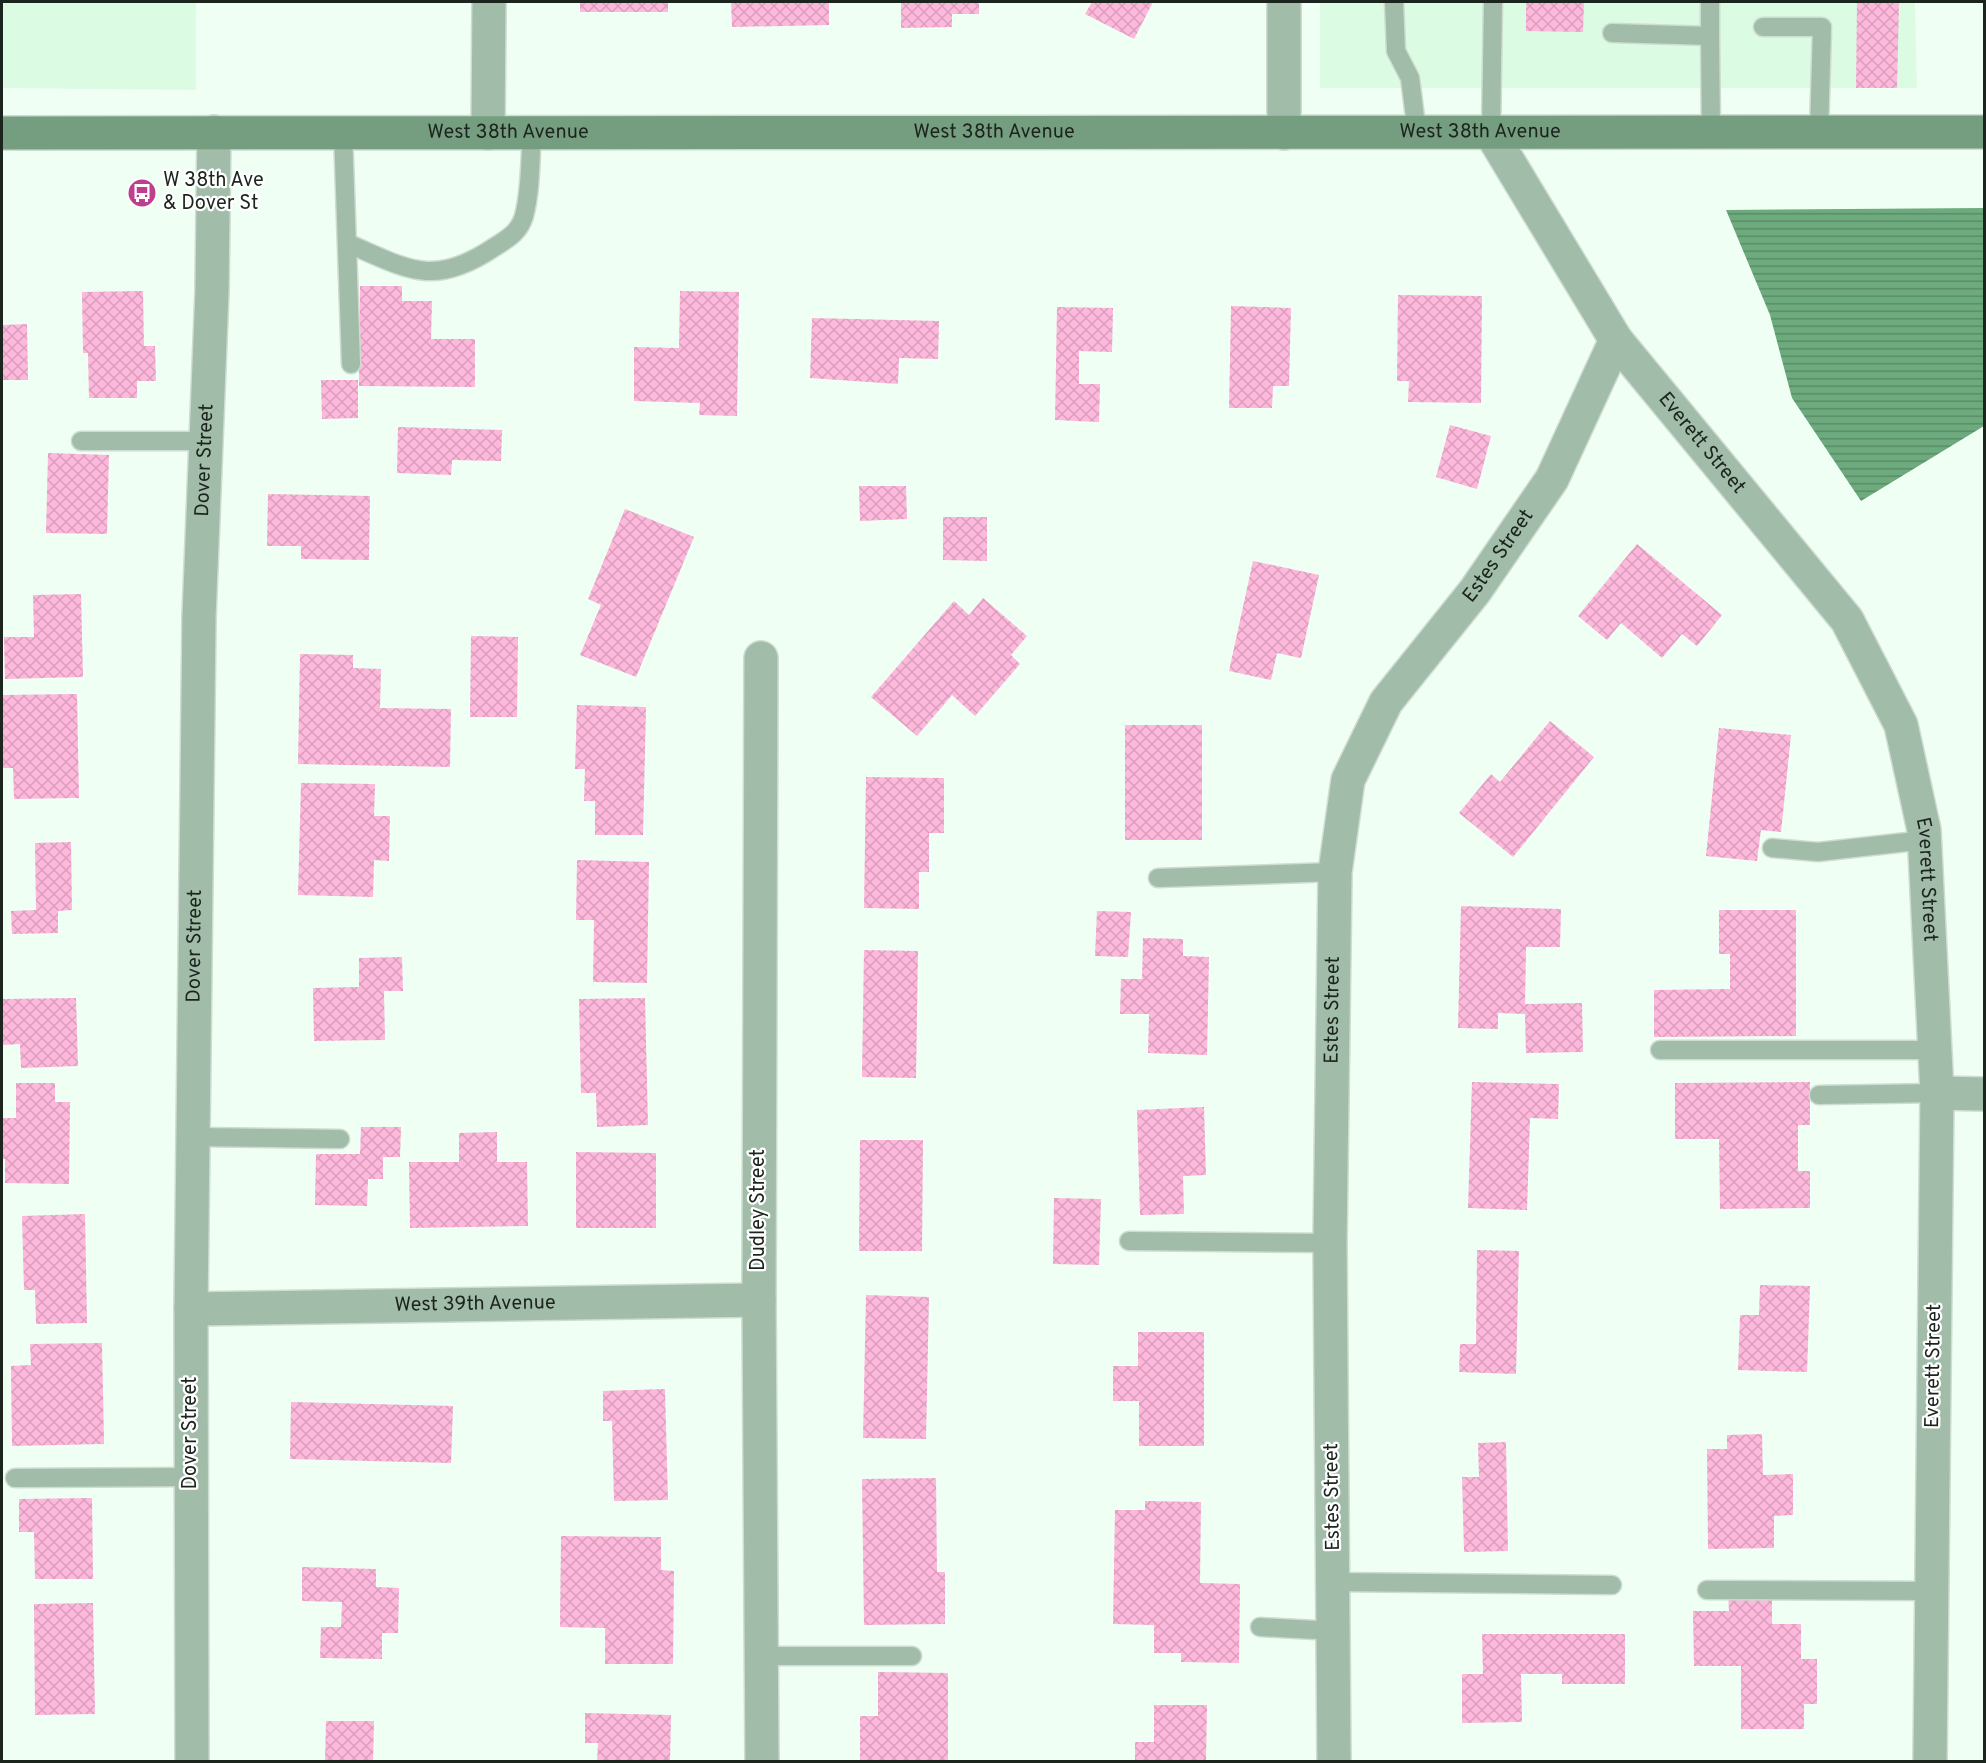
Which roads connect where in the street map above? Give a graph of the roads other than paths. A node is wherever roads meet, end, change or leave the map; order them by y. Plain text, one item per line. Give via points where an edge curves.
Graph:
1 (489, 2) edge
2 (1284, 2) edge
3 (1394, 2) edge
4 (1493, 2) edge
5 (1710, 2) edge
6 (1763, 27) dead end
7 (1612, 33) dead end
8 (1710, 36) junction
9 (214, 132) junction
10 (343, 132) junction
11 (1711, 132) junction
12 (1819, 132) junction
13 (1984, 132) edge
14 (2, 133) edge
15 (488, 133) junction
16 (532, 133) junction
17 (1284, 133) junction
18 (1418, 133) junction
19 (1491, 133) junction
20 (347, 243) junction
21 (1616, 340) junction
22 (351, 364) dead end
23 (81, 441) dead end
24 (206, 441) junction
25 (761, 658) dead end
26 (1925, 840) junction
27 (1772, 848) dead end
28 (1335, 872) junction
29 (1158, 878) dead end
30 (1660, 1050) dead end
31 (1935, 1050) junction
32 (1937, 1094) junction
33 (1984, 1094) edge
34 (1819, 1095) dead end
35 (193, 1137) junction
36 (340, 1139) dead end
37 (1129, 1241) dead end
38 (1330, 1243) junction
39 (759, 1300) junction
40 (191, 1309) junction
41 (191, 1477) junction
42 (15, 1478) dead end
43 (1334, 1582) junction
44 (1612, 1586) dead end
45 (1707, 1590) dead end
46 (1932, 1591) junction
47 (1260, 1627) dead end
48 (1334, 1630) junction
49 (761, 1656) junction
50 (912, 1656) dead end
51 (192, 1761) edge
52 (762, 1761) edge
53 (1334, 1761) edge
54 (1930, 1761) edge

1 - 15 street
2 - 17 street
3 - 18 lane via 1396,51 1410,78
4 - 19 lane
5 - 8 lane
6 - 12 lane via 1822,27
7 - 8 lane
8 - 11 lane
9 - 10 main road, West 38th Avenue
9 - 14 main road, West 38th Avenue
9 - 24 street, Dover Street
10 - 15 main road, West 38th Avenue
10 - 20 lane
11 - 12 main road, West 38th Avenue
11 - 19 main road, West 38th Avenue
12 - 13 main road, West 38th Avenue
15 - 16 main road, West 38th Avenue
16 - 17 main road, West 38th Avenue
16 - 20 lane via 524,215 516,233 478,258 448,271 425,272
17 - 18 main road, West 38th Avenue
18 - 19 main road, West 38th Avenue
19 - 21 street, Everett Street
20 - 22 lane
21 - 26 street, Everett Street via 1847,620 1901,725
21 - 28 street, Estes Street via 1552,479 1475,591 1386,702 1367,737 1348,780
23 - 24 lane
24 - 35 street, Dover Street via 199,617
25 - 39 street, Dudley Street
26 - 27 lane via 1818,852
26 - 31 street, Everett Street
28 - 29 lane
28 - 38 street, Estes Street
30 - 31 lane
31 - 32 street, Everett Street
32 - 33 street
32 - 34 lane
32 - 46 street, Everett Street
35 - 36 lane
35 - 40 street, Dover Street
37 - 38 lane
38 - 43 street, Estes Street
39 - 40 street, West 39th Avenue
39 - 49 street, Dudley Street
40 - 41 street, Dover Street
41 - 42 lane
41 - 51 street, Dover Street
43 - 44 lane
43 - 48 street, Estes Street
45 - 46 lane
46 - 54 street, Everett Street
47 - 48 lane
48 - 53 street, Estes Street
49 - 50 lane
49 - 52 street, Dudley Street

